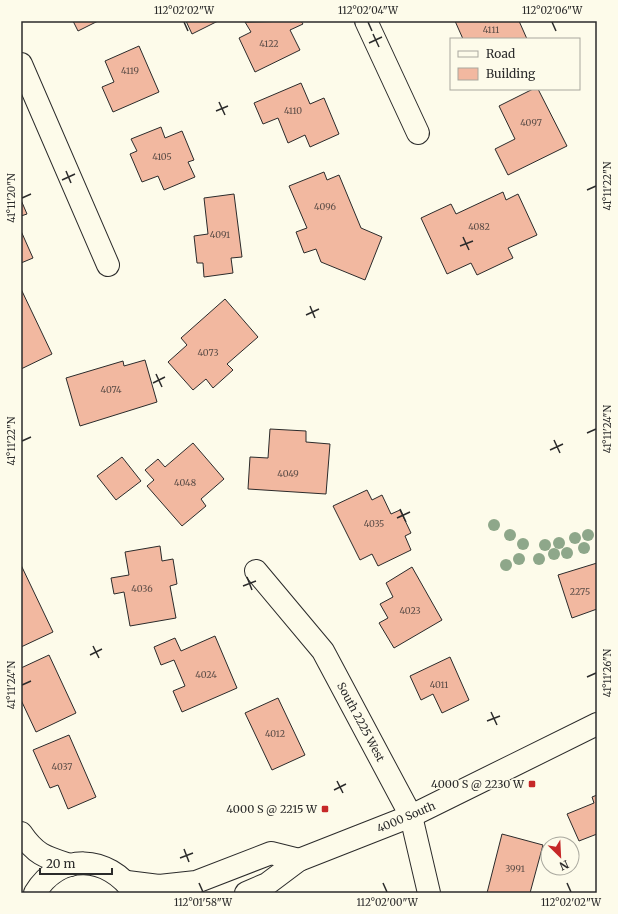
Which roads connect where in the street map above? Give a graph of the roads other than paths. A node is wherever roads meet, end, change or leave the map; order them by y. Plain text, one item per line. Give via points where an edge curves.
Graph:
1 (366, 21) edge
2 (21, 64) edge
3 (418, 133) dead end
4 (108, 265) dead end
5 (256, 571) dead end
6 (597, 724) edge
7 (412, 816) junction
8 (21, 833) edge
9 (299, 860) junction
10 (70, 865) junction
11 (21, 885) edge
12 (130, 888) edge
13 (24, 893) edge
14 (36, 893) edge
15 (246, 893) edge
16 (428, 893) edge

1 - 3 street
2 - 4 street
5 - 7 street, South 2225 West via 323,652
6 - 7 street, 4000 South
7 - 9 street, 4000 South
7 - 16 street, South 2225 West
8 - 10 street via 33,850
9 - 12 street via 271,853 196,882
9 - 15 street, 4000 South via 266,884
10 - 12 street via 85,863 100,866 114,872
10 - 14 street via 55,871 41,883
11 - 13 street

